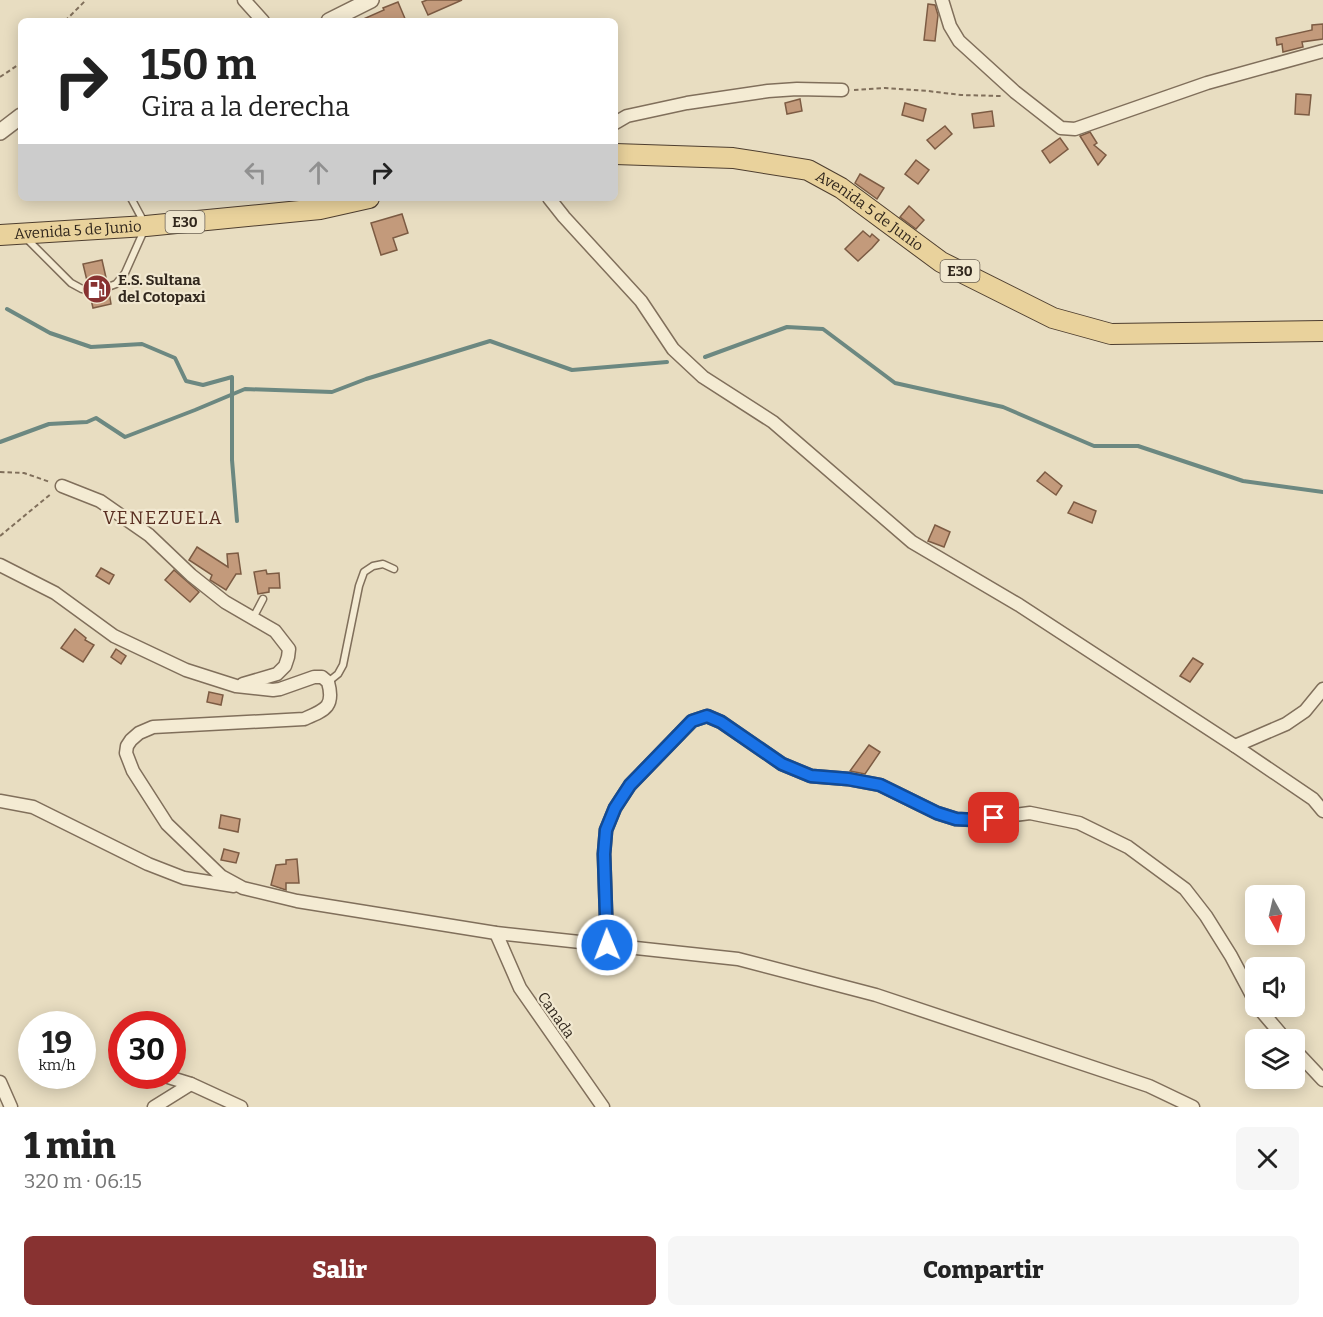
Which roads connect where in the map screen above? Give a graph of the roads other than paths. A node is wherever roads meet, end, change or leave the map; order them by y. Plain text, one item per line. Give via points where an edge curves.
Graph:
1 (244, 0) edge
2 (370, 0) edge
3 (942, 0) edge
4 (260, 18) edge
5 (335, 18) edge
6 (1323, 51) edge
7 (842, 90) road end
8 (18, 118) edge
9 (618, 121) edge
10 (0, 132) edge
11 (618, 154) edge
12 (133, 201) edge
13 (354, 201) edge
14 (551, 201) edge
15 (146, 226) junction
16 (21, 234) junction
17 (0, 235) edge
18 (108, 287) dead end
19 (89, 290) dead end
20 (1323, 331) edge
21 (62, 486) road end
22 (0, 565) edge
23 (394, 569) dead end
24 (264, 598) dead end
25 (253, 618) junction
26 (328, 682) junction
27 (236, 686) junction
28 (1323, 689) edge
29 (1235, 746) junction
30 (0, 801) edge
31 (1323, 811) edge
32 (243, 888) junction
33 (496, 933) junction
34 (607, 945) junction
35 (1245, 983) edge
36 (1266, 1017) edge
37 (1277, 1029) edge
38 (1305, 1061) edge
39 (1323, 1080) edge
40 (0, 1082) edge
41 (186, 1083) edge
42 (190, 1084) junction
43 (11, 1107) edge
44 (154, 1107) edge
45 (241, 1107) edge
46 (603, 1107) edge
47 (1193, 1107) edge

1 - 4 street
2 - 5 street
3 - 6 street via 959,41 1061,128 1075,129 1207,83
7 - 9 street via 768,91 627,116
8 - 10 street
11 - 20 main road, Avenida 5 de Junio / E30 via 733,158 808,170 841,188 941,262 1053,318 1111,334
12 - 15 lane
13 - 15 main road, Avenida 5 de Junio / E30
14 - 29 street via 641,301 673,349 703,377 772,422 912,542 1019,605
15 - 16 main road, Avenida 5 de Junio / E30
15 - 18 lane via 125,273
16 - 17 main road, Avenida 5 de Junio / E30
16 - 19 lane via 71,283
21 - 25 street via 100,501 148,535 225,602
22 - 27 street via 55,593 114,636 186,670
23 - 26 lane via 383,564 364,572 343,665
24 - 25 lane
25 - 27 street via 275,631 289,649 288,657 278,674
26 - 27 street via 314,677 280,690
26 - 32 street via 331,701 324,710 304,719 153,727 127,746 133,771 168,824 220,876
28 - 29 street via 1305,711 1286,724
29 - 31 street via 1313,799
30 - 32 street via 33,807 184,878
32 - 33 street via 297,901
33 - 34 street
33 - 46 street, Canada via 520,988
34 - 35 street via 604,854 606,830 615,808 630,785 692,721 707,716 782,764 811,776 880,785 956,819 1030,813 1079,823 1128,847 1185,889 1206,916
34 - 47 street via 738,959 876,995 1149,1086
36 - 37 street
38 - 39 street
40 - 43 street
41 - 42 street
42 - 44 street
42 - 45 street

